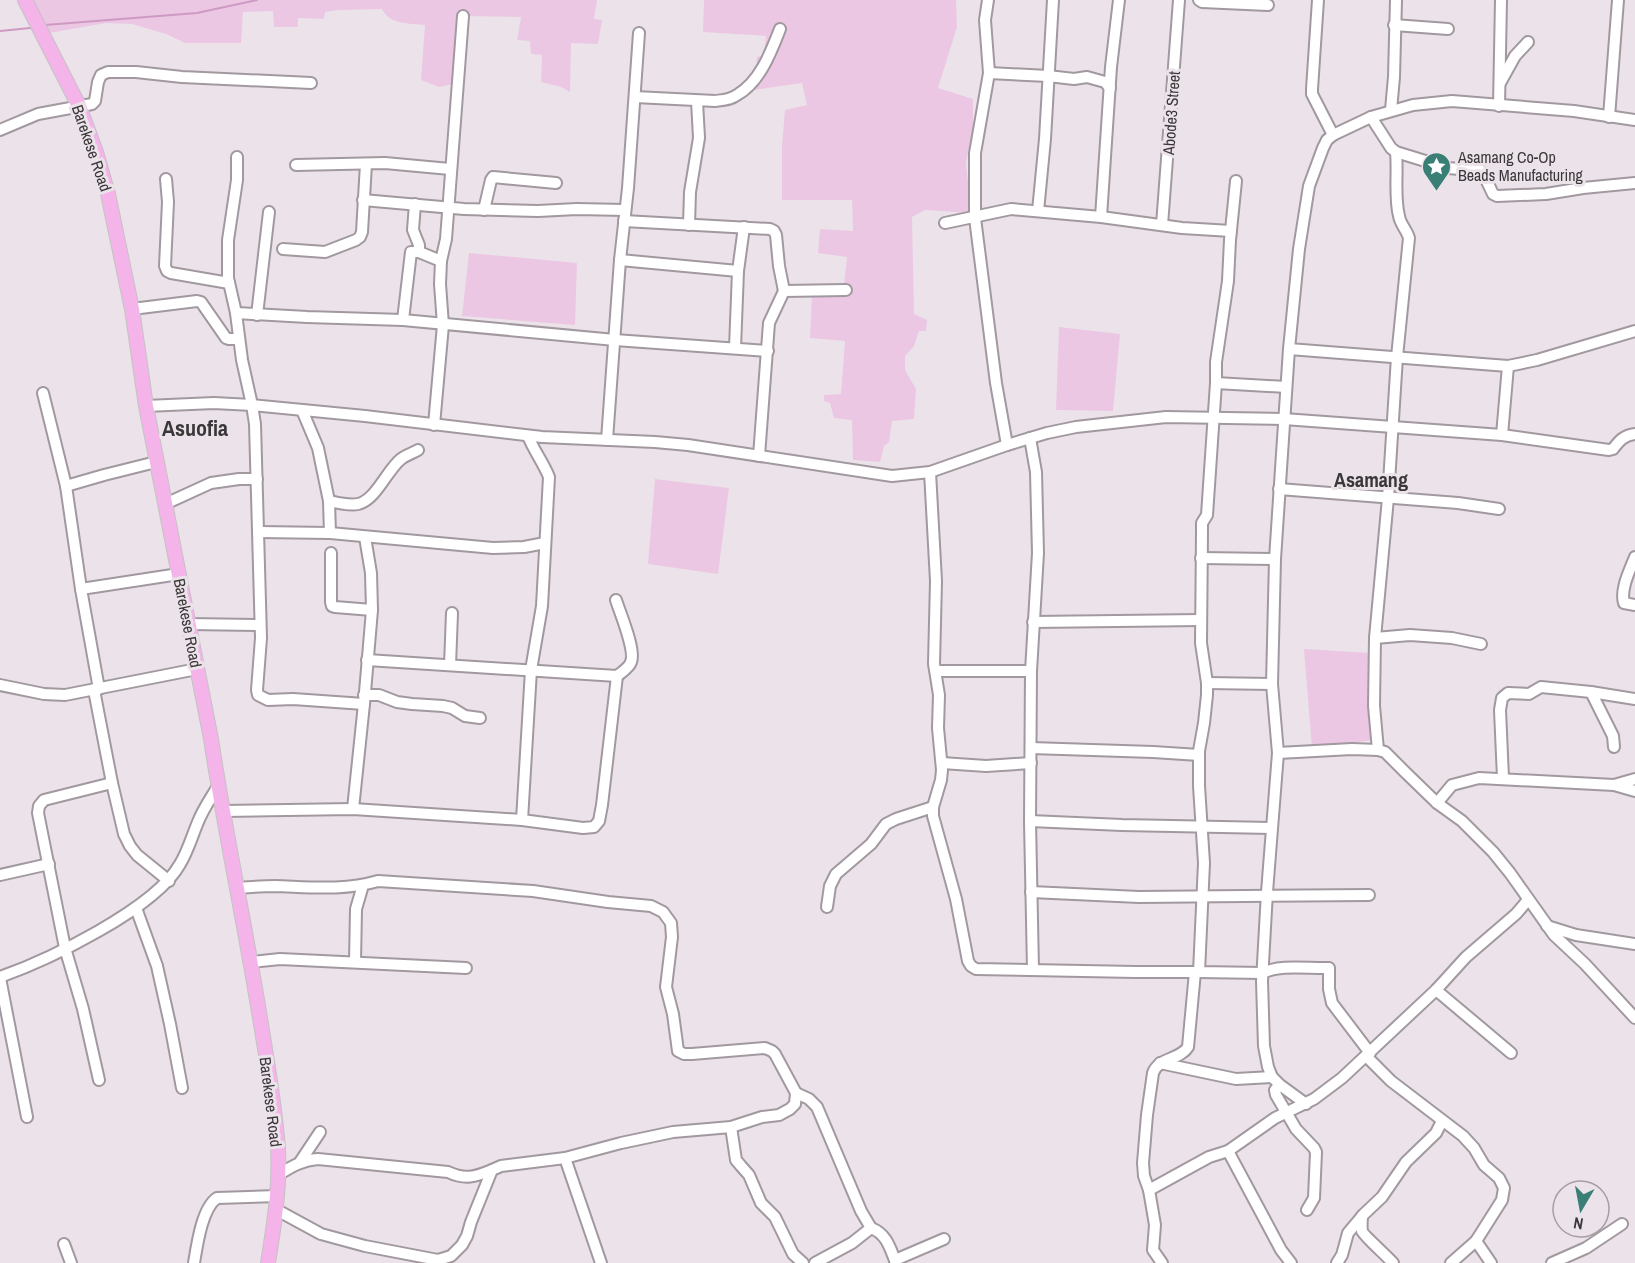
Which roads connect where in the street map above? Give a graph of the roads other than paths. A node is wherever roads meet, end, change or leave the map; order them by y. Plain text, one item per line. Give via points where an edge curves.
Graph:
1 (25, 0) edge
2 (988, 0) edge
3 (1053, 0) edge
4 (1119, 0) edge
5 (1179, 0) edge
6 (1199, 0) edge
7 (1318, 0) edge
8 (1396, 0) edge
9 (1502, 0) edge
10 (1618, 0) edge
11 (1268, 5) dead end
12 (463, 16) dead end
13 (1394, 25) junction
14 (780, 29) dead end
15 (1448, 29) dead end
16 (639, 33) dead end
17 (1528, 42) dead end
18 (989, 73) junction
19 (1048, 76) junction
20 (310, 83) dead end
21 (1499, 86) junction
22 (1110, 88) junction
23 (635, 97) junction
24 (697, 101) junction
25 (79, 106) junction
26 (1499, 106) junction
27 (1391, 110) junction
28 (1371, 117) junction
29 (1609, 117) junction
30 (1635, 120) edge
31 (0, 130) edge
32 (1333, 135) junction
33 (1396, 152) junction
34 (237, 157) dead end
35 (366, 164) junction
36 (297, 165) dead end
37 (450, 169) junction
38 (166, 179) dead end
39 (1236, 181) dead end
40 (556, 183) dead end
41 (1635, 183) edge
42 (363, 200) junction
43 (415, 204) junction
44 (447, 208) junction
45 (484, 210) junction
46 (1038, 211) junction
47 (269, 212) dead end
48 (624, 216) junction
49 (1101, 217) junction
50 (975, 218) junction
51 (945, 223) dead end
52 (689, 225) junction
53 (1162, 225) junction
54 (744, 228) junction
55 (1231, 231) junction
56 (283, 249) dead end
57 (419, 252) junction
58 (620, 260) junction
59 (441, 261) junction
60 (738, 271) junction
61 (229, 283) junction
62 (846, 290) dead end
63 (784, 291) junction
64 (132, 309) junction
65 (236, 313) junction
66 (257, 315) junction
67 (403, 320) junction
68 (443, 325) junction
69 (1635, 332) edge
70 (239, 339) junction
71 (615, 340) junction
72 (735, 348) junction
73 (1288, 349) junction
74 (768, 351) junction
75 (1397, 357) junction
76 (1508, 366) junction
77 (1216, 383) junction
78 (1286, 387) junction
79 (43, 393) dead end
80 (252, 405) junction
81 (146, 406) junction
82 (302, 410) junction
83 (1214, 418) junction
84 (1284, 419) junction
85 (434, 424) junction
86 (1392, 427) junction
87 (1635, 434) edge
88 (1502, 435) junction
89 (528, 436) junction
90 (1030, 438) junction
91 (608, 440) junction
92 (1007, 445) junction
93 (418, 450) dead end
94 (759, 456) junction
95 (156, 462) junction
96 (930, 472) junction
97 (257, 478) junction
98 (66, 486) junction
99 (1280, 489) junction
100 (1388, 498) junction
101 (329, 501) junction
102 (165, 504) junction
103 (1499, 509) dead end
104 (259, 532) junction
105 (330, 533) junction
106 (365, 537) junction
107 (545, 543) junction
108 (331, 553) dead end
109 (1635, 557) edge
110 (1202, 558) junction
111 (1275, 559) junction
112 (178, 574) junction
113 (81, 589) junction
114 (616, 600) dead end
115 (1635, 605) edge
116 (372, 610) junction
117 (452, 613) dead end
118 (1201, 620) junction
119 (1033, 622) junction
120 (188, 624) junction
121 (260, 625) junction
122 (1375, 638) junction
123 (1481, 644) dead end
124 (367, 660) junction
125 (450, 665) junction
126 (197, 669) junction
127 (531, 670) junction
128 (936, 671) junction
129 (1031, 671) junction
130 (617, 676) junction
131 (1207, 682) junction
132 (1272, 684) junction
133 (0, 685) edge
134 (97, 689) junction
135 (1591, 692) junction
136 (364, 699) junction
137 (1635, 699) edge
138 (480, 718) dead end
139 (1614, 747) dead end
140 (1030, 748) junction
141 (1378, 750) junction
142 (1278, 753) junction
143 (1199, 755) junction
144 (942, 763) junction
145 (1031, 764) junction
146 (1503, 778) junction
147 (1635, 779) edge
148 (112, 783) junction
149 (1614, 785) junction
150 (218, 786) junction
151 (1635, 790) edge
152 (1437, 803) junction
153 (933, 807) junction
154 (353, 809) junction
155 (223, 811) junction
156 (522, 820) junction
157 (1030, 821) junction
158 (1202, 826) junction
159 (1271, 828) junction
160 (49, 864) junction
161 (0, 875) edge
162 (169, 881) junction
163 (363, 885) junction
164 (237, 888) junction
165 (1031, 891) junction
166 (1369, 896) dead end
167 (1203, 897) junction
168 (1266, 897) junction
169 (1528, 900) junction
170 (827, 907) dead end
171 (136, 908) junction
172 (1547, 926) junction
173 (1635, 944) edge
174 (65, 948) junction
175 (251, 962) junction
176 (356, 962) junction
177 (466, 968) dead end
178 (1033, 970) junction
179 (1197, 972) junction
180 (1263, 973) junction
181 (0, 978) edge
182 (1436, 990) junction
183 (3, 1013) edge
184 (1635, 1018) edge
185 (1511, 1053) dead end
186 (1368, 1054) junction
187 (1160, 1063) junction
188 (99, 1080) dead end
189 (1276, 1081) junction
190 (182, 1088) dead end
191 (796, 1093) junction
192 (1306, 1104) junction
193 (1287, 1113) junction
194 (27, 1117) dead end
195 (1442, 1121) junction
196 (731, 1127) junction
197 (320, 1132) dead end
198 (1228, 1151) junction
199 (565, 1158) junction
200 (300, 1162) junction
201 (492, 1170) junction
202 (278, 1175) junction
203 (1149, 1190) junction
204 (276, 1202) junction
205 (1307, 1210) dead end
206 (1362, 1215) junction
207 (1622, 1224) dead end
208 (872, 1228) junction
209 (944, 1239) dead end
210 (1476, 1241) junction
211 (64, 1244) dead end
212 (895, 1262) edge
213 (72, 1263) edge
214 (194, 1263) edge
215 (268, 1263) edge
216 (601, 1263) edge
217 (803, 1263) edge
218 (815, 1263) edge
219 (1162, 1263) edge
220 (1291, 1263) edge
221 (1337, 1263) edge
222 (1393, 1263) edge
223 (1451, 1263) edge
224 (1491, 1263) edge
225 (1552, 1263) edge

1 - 25 main road, Barekese Road
2 - 18 street via 985,20
3 - 19 street
4 - 22 street
5 - 53 street, Abode3 Street
6 - 11 street
7 - 32 street via 1312,94
8 - 13 street
9 - 21 street
10 - 29 street
12 - 37 street
13 - 15 street
13 - 27 street
14 - 24 street via 771,52 744,91 727,100
16 - 23 street
17 - 21 street via 1515,56
18 - 19 street
18 - 50 street via 975,153
19 - 22 street via 1087,77 1105,82
19 - 46 street
20 - 25 street via 108,72 101,75 95,101
21 - 26 street
22 - 49 street
23 - 24 street
23 - 48 street
24 - 52 street via 699,138
25 - 31 street via 38,114
25 - 64 main road, Barekese Road via 102,172
26 - 27 street via 1452,101
26 - 29 street
27 - 28 street
28 - 32 street
28 - 33 street
29 - 30 street
32 - 73 street via 1323,148 1309,186
33 - 41 street via 1448,168 1482,171 1497,196
33 - 75 street via 1396,201 1408,238
34 - 61 street via 228,240
35 - 36 street
35 - 37 street
35 - 42 street
37 - 44 street
38 - 61 street via 167,271
39 - 55 street
40 - 45 street via 493,177
42 - 43 street
42 - 56 street via 362,232 356,240 324,252
43 - 44 street
43 - 57 street via 413,230
44 - 45 street
44 - 59 street
45 - 48 street via 577,210
46 - 49 street
46 - 50 street via 1011,209
47 - 66 street
48 - 52 street
48 - 58 street
49 - 53 street
50 - 51 street
50 - 92 street
52 - 54 street
53 - 55 street
54 - 60 street
54 - 63 street via 774,231
55 - 77 street
57 - 59 street
57 - 67 street via 410,255
58 - 60 street
58 - 71 street
59 - 68 street
60 - 72 street
61 - 65 street
62 - 63 street
63 - 74 street via 769,323
64 - 70 street via 201,302 226,338
64 - 81 main road, Barekese Road
65 - 66 street
65 - 70 street
66 - 67 street
67 - 68 street
68 - 71 street
68 - 85 street
69 - 76 street
70 - 80 street
71 - 72 street
71 - 91 street
72 - 74 street
73 - 75 street
73 - 78 street
74 - 94 street
75 - 76 street
75 - 86 street
76 - 88 street
77 - 78 street
77 - 83 street
78 - 84 street
79 - 98 street
80 - 81 street
80 - 82 street
80 - 97 street
81 - 95 main road, Barekese Road
82 - 85 street
82 - 101 street via 318,448
83 - 84 street
83 - 90 street via 1155,418 1076,427
83 - 110 street
84 - 86 street
84 - 99 street
85 - 89 street
86 - 88 street
86 - 100 street
87 - 88 street via 1619,440 1609,450
89 - 91 street
89 - 107 street via 549,477
90 - 92 street
90 - 119 street via 1036,472 1038,553
91 - 94 street via 688,445
92 - 96 street
93 - 101 street via 402,459 366,500 359,504
94 - 96 street via 892,476
95 - 98 street
95 - 102 main road, Barekese Road
96 - 128 street
97 - 102 street via 211,483
97 - 104 street
98 - 113 street
99 - 100 street
99 - 111 street
100 - 103 street
100 - 122 street
101 - 105 street
102 - 112 main road, Barekese Road
104 - 105 street
104 - 121 street
105 - 106 street
106 - 107 street via 493,548
106 - 116 street
107 - 127 street via 542,606
108 - 116 street via 332,606
109 - 115 street via 1622,598 1624,603
110 - 111 street
110 - 118 street
111 - 132 street
112 - 113 street
112 - 120 main road, Barekese Road
113 - 134 street
114 - 130 street via 633,658
116 - 124 street
117 - 125 street
118 - 119 street
118 - 131 street
119 - 129 street
120 - 121 street
120 - 126 main road, Barekese Road
121 - 136 street via 258,695 268,700
122 - 123 street via 1410,635
122 - 141 street
124 - 125 street
124 - 136 street
125 - 127 street
126 - 134 street
126 - 150 main road, Barekese Road
127 - 130 street
127 - 156 street
128 - 129 street
128 - 144 street
129 - 140 street
130 - 156 street via 598,821 594,827 583,828
131 - 132 street
131 - 143 street
132 - 142 street
133 - 134 street via 65,695
134 - 148 street
135 - 137 street
135 - 139 street via 1613,736
135 - 146 street via 1541,687 1529,694 1514,692 1502,698
136 - 138 street via 379,695 397,702 452,708 465,716
136 - 154 street
140 - 143 street
140 - 145 street
141 - 142 street
141 - 152 street via 1385,752
142 - 159 street
143 - 158 street
144 - 145 street
144 - 153 street
145 - 157 street
146 - 149 street
146 - 152 street via 1457,783
147 - 149 street
148 - 160 street via 45,800 39,806
148 - 162 street via 130,846
149 - 151 street
150 - 155 main road, Barekese Road
150 - 162 street
152 - 169 street via 1493,852
153 - 170 street via 886,824 871,844 836,874
153 - 178 street via 971,966
154 - 155 street
154 - 156 street
155 - 164 main road, Barekese Road
157 - 158 street
157 - 165 street
158 - 159 street
158 - 167 street
159 - 168 street
160 - 161 street
160 - 174 street
162 - 171 street
163 - 164 street
163 - 176 street via 356,909
163 - 191 street via 378,880 533,891 651,906 663,912 671,923 666,987 678,1051 692,1054 765,1048 775,1054
164 - 175 main road, Barekese Road
165 - 167 street
165 - 178 street
166 - 168 street
167 - 168 street
167 - 179 street
168 - 180 street
169 - 172 street
169 - 182 street
171 - 174 street
171 - 190 street via 157,966
172 - 173 street via 1576,935
172 - 184 street
174 - 181 street
174 - 188 street
175 - 176 street
175 - 202 main road, Barekese Road via 267,1062
176 - 177 street
178 - 179 street
179 - 180 street
179 - 187 street via 1188,1047
180 - 186 street via 1329,968 1332,1003
180 - 189 street via 1264,1046 1268,1067
181 - 183 street
182 - 185 street
182 - 186 street
183 - 194 street
186 - 192 street
186 - 195 street via 1391,1081
187 - 189 street via 1236,1079
187 - 203 street via 1153,1072 1143,1149
189 - 192 street
189 - 193 street via 1276,1095
191 - 196 street via 795,1104 779,1115
191 - 208 street via 817,1107
192 - 193 street
193 - 198 street
193 - 205 street via 1316,1152 1314,1198
195 - 206 street via 1382,1197
195 - 210 street via 1463,1136 1504,1188 1502,1200
196 - 199 street via 673,1132
196 - 217 street via 736,1160 749,1174 761,1203 775,1217 793,1254
197 - 200 street
198 - 203 street via 1209,1157
198 - 220 street
199 - 201 street
199 - 216 street
200 - 201 street via 359,1162 448,1172 460,1177
200 - 202 street
201 - 204 street via 462,1245 451,1256 438,1260 321,1234
202 - 204 main road, Barekese Road
203 - 219 street via 1155,1225 1154,1250
204 - 214 street via 217,1198 210,1202
204 - 215 main road, Barekese Road
206 - 221 street via 1348,1233
206 - 222 street via 1364,1235
207 - 225 street via 1586,1248
208 - 212 street via 886,1239
208 - 218 street
209 - 212 street
210 - 223 street
210 - 224 street
211 - 213 street

